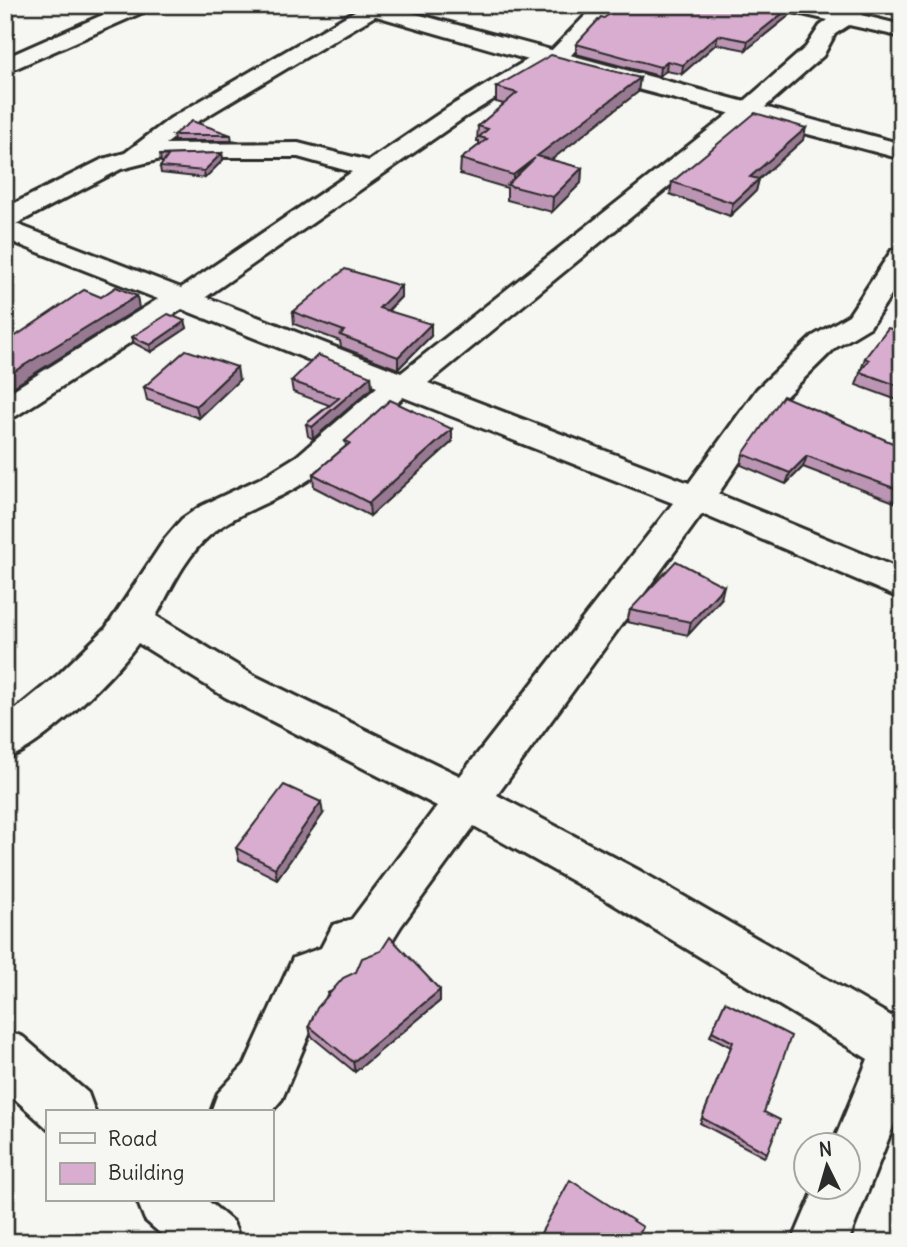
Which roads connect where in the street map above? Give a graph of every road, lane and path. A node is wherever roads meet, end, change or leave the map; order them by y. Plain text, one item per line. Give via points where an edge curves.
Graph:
1 (143, 5) edge
2 (617, 5) edge
3 (787, 5) edge
4 (370, 7) edge
5 (853, 12) edge
6 (902, 31) edge
7 (550, 59) junction
8 (5, 66) edge
9 (748, 110) junction
10 (902, 152) edge
11 (133, 158) junction
12 (376, 170) junction
13 (5, 219) edge
14 (5, 229) edge
15 (902, 256) edge
16 (182, 299) junction
17 (402, 385) junction
18 (5, 409) edge
19 (696, 498) junction
20 (902, 585) edge
21 (133, 621) junction
22 (5, 741) edge
23 (468, 801) junction
24 (900, 1045) edge
25 (5, 1055) edge
26 (67, 1110) edge
27 (239, 1110) edge
28 (862, 1139) edge
29 (167, 1202) edge
30 (836, 1202) edge
31 (213, 1242) edge
32 (820, 1242) edge

1 - 8 street
2 - 7 street via 593,19
3 - 5 street
4 - 7 street
4 - 11 street via 179,124
5 - 6 street
5 - 9 street via 827,30 816,51
7 - 9 street
7 - 12 street via 457,112
9 - 10 street
9 - 17 street
11 - 12 street via 161,152 298,150
11 - 13 street via 112,164
12 - 16 street
14 - 16 street
15 - 19 street via 860,321 824,342 768,396
16 - 17 street
16 - 18 street
17 - 19 street
17 - 21 street via 301,469 195,528
19 - 20 street
19 - 23 street
21 - 22 street via 100,661
21 - 23 street via 239,686
23 - 24 street
23 - 27 street via 363,944 350,941 338,965 310,975 264,1081
24 - 28 street
25 - 26 street
29 - 31 street
30 - 32 street

